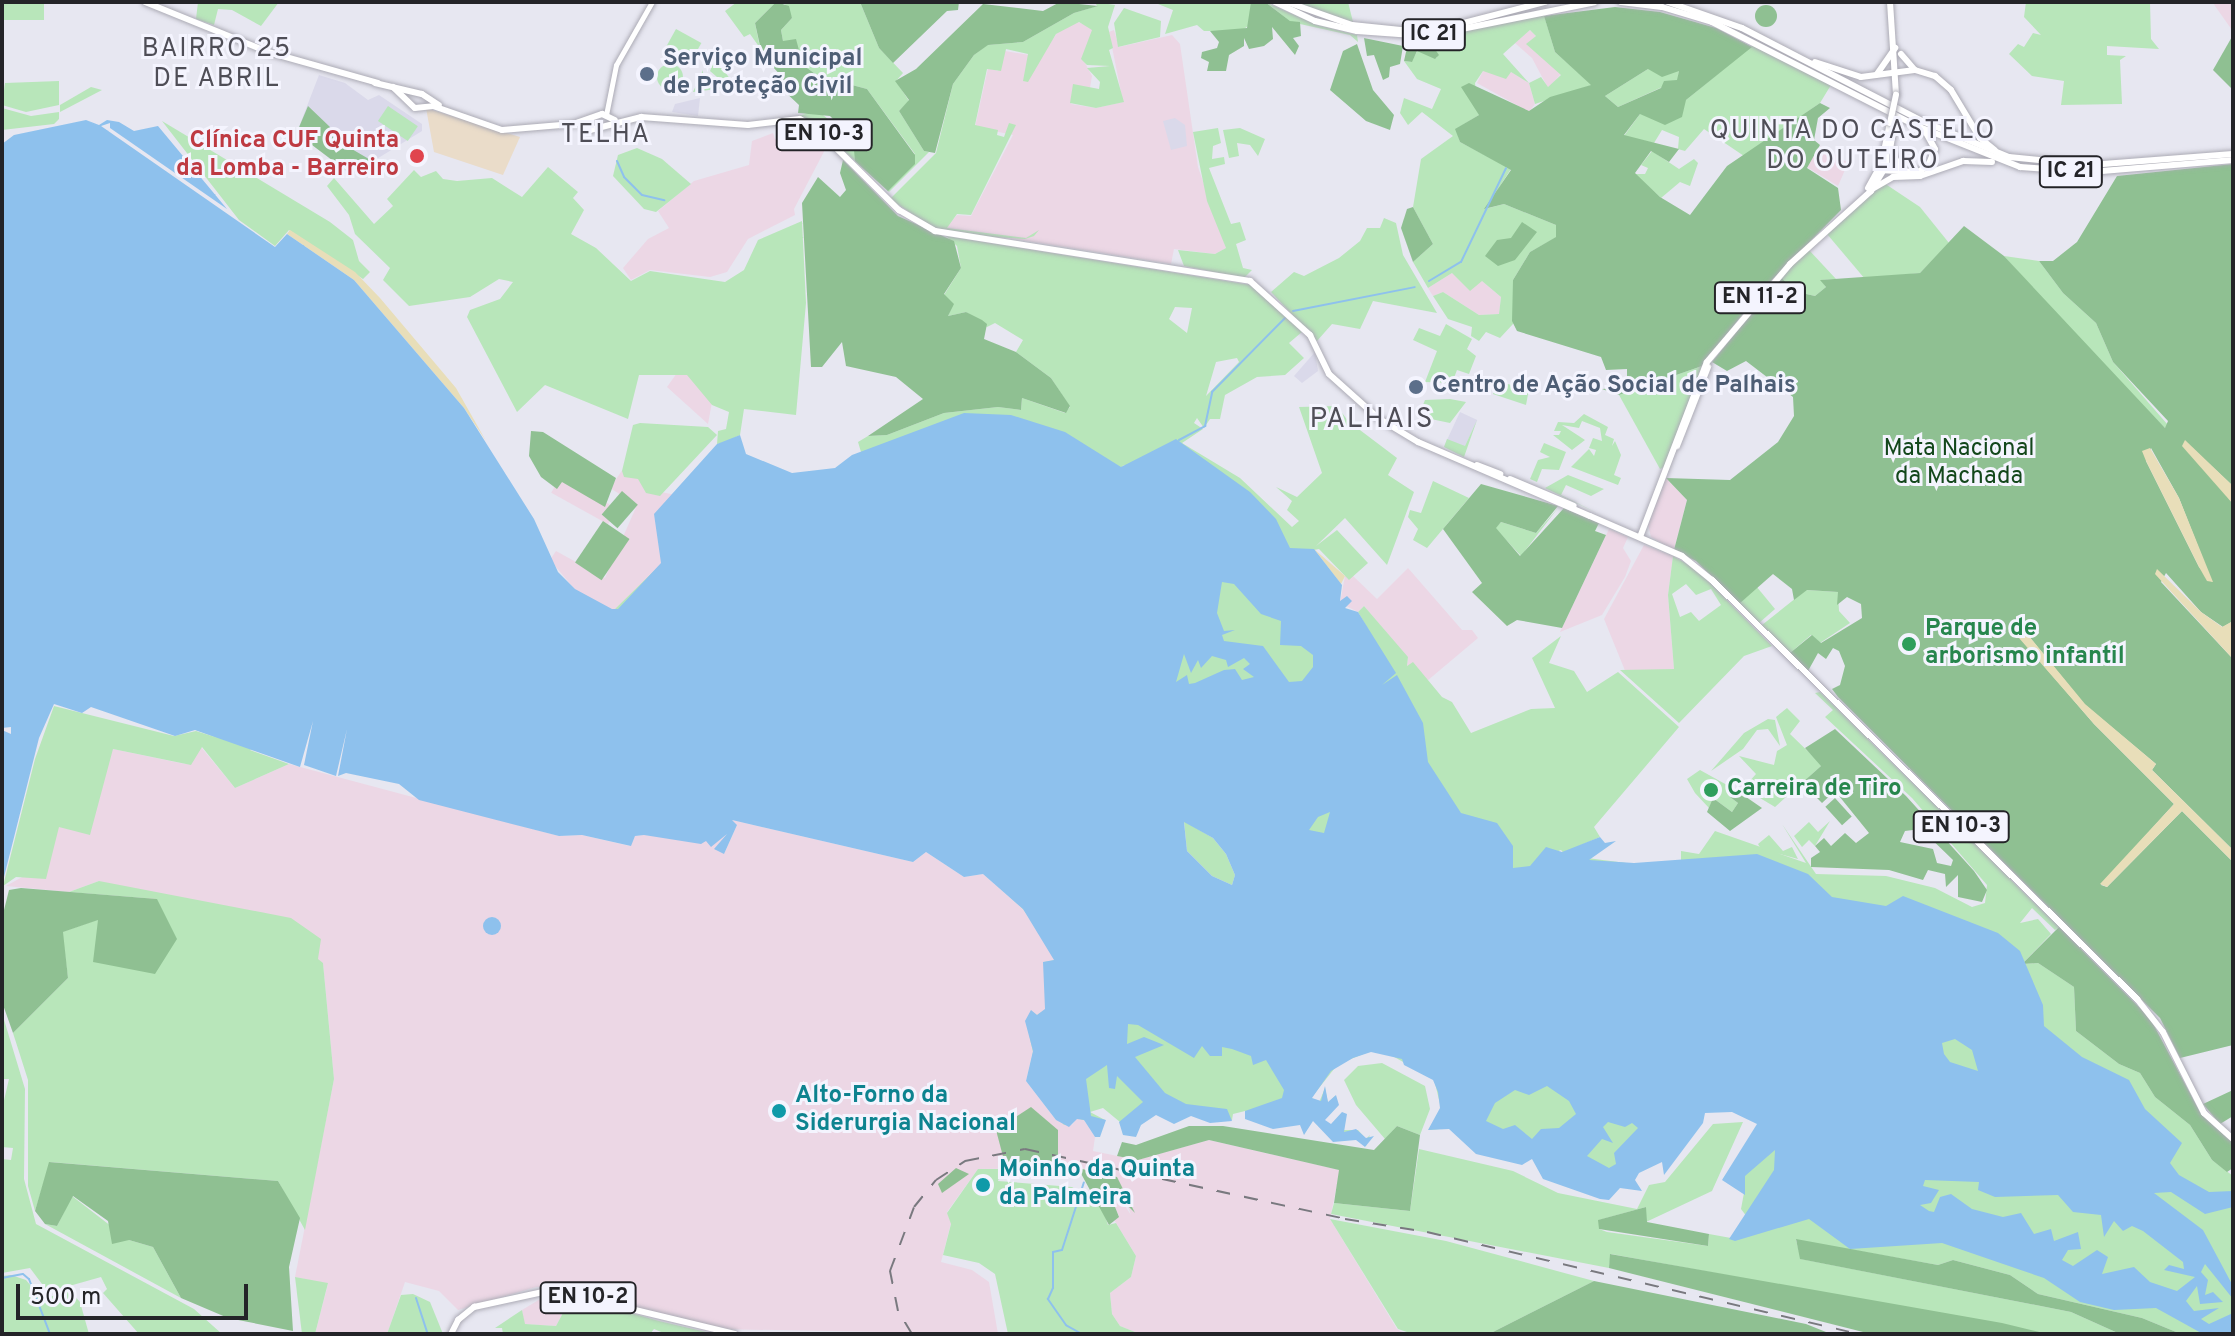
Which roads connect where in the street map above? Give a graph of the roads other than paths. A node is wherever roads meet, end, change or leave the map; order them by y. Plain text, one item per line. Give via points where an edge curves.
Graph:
1 (145, 2) edge
2 (652, 2) edge
3 (1275, 2) edge
4 (1287, 2) edge
5 (1545, 2) edge
6 (1595, 2) edge
7 (1621, 2) edge
8 (1668, 2) edge
9 (1890, 5) edge
10 (1779, 46) junction
11 (1898, 51) junction
12 (1915, 70) junction
13 (1900, 72) junction
14 (1871, 77) junction
15 (393, 87) junction
16 (417, 94) junction
17 (426, 97) junction
18 (411, 101) junction
19 (425, 106) junction
20 (449, 111) junction
21 (607, 118) junction
22 (587, 124) junction
23 (1917, 126) junction
24 (1888, 145) junction
25 (2233, 154) edge
26 (2009, 157) junction
27 (2233, 160) edge
28 (2020, 167) junction
29 (1882, 169) junction
30 (1903, 173) junction
31 (1874, 188) junction
32 (1823, 232) junction
33 (1464, 462) junction
34 (1512, 479) junction
35 (1538, 490) junction
36 (1590, 516) junction
37 (1646, 523) junction
38 (1628, 532) junction
39 (1640, 537) junction
40 (1655, 543) junction
41 (2233, 1139) edge
42 (451, 1334) edge
43 (735, 1334) edge

1 - 15 main road, EN 10-3 via 279,55
2 - 21 main road via 616,65 605,104
3 - 6 main road, IC 21 via 1315,21 1357,31 1427,36
4 - 5 main road, IC 21 via 1352,25 1401,30 1456,25
7 - 23 main road, IC 21 via 1712,22
8 - 10 main road, IC 21
9 - 11 main road
10 - 14 main road via 1835,70
10 - 26 main road, IC 21 via 1922,121
11 - 12 main road
11 - 13 main road
11 - 14 main road
12 - 13 main road
12 - 26 main road via 1940,79 1980,138
13 - 14 main road
13 - 24 main road, bridge
15 - 16 main road, EN 10-3
15 - 18 main road, EN 10-3
16 - 17 main road, EN 10-3
16 - 18 main road
17 - 19 main road
17 - 20 main road, EN 10-3
18 - 19 main road, EN 10-3 via 417,109
19 - 20 main road, EN 10-3
20 - 22 main road, EN 10-3 via 507,130
21 - 22 main road, EN 10-3
21 - 22 main road, EN 10-3
21 - 33 main road, EN 10-3 via 653,116 748,125 800,119 816,128 899,210 935,231 1250,281 1310,335 1329,374 1367,409 1409,438
23 - 28 main road, IC 21
23 - 30 main road via 1933,142 1934,158 1922,171
24 - 29 main road
24 - 30 main road
25 - 26 main road, IC 21 via 2090,165
27 - 28 main road, IC 21 via 2090,172
28 - 30 main road via 1963,161 1931,174
29 - 30 main road
29 - 31 main road, EN 11-2
29 - 32 main road, EN 11-2
30 - 31 main road
31 - 32 main road, EN 11-2
32 - 37 main road, EN 11-2 via 1715,353 1697,383
33 - 34 main road, EN 10-3
33 - 36 main road, EN 10-3
34 - 35 main road, EN 10-3
34 - 35 main road via 1525,476
35 - 36 main road, EN 10-3
36 - 38 main road, EN 10-3
37 - 38 main road
37 - 39 main road
37 - 40 main road
38 - 39 main road, EN 10-3
39 - 40 main road, EN 10-3
40 - 41 main road, EN 10-3 via 1701,569 2137,999 2163,1032 2204,1113
42 - 43 main road, EN 10-2 via 458,1320 477,1306 552,1290

